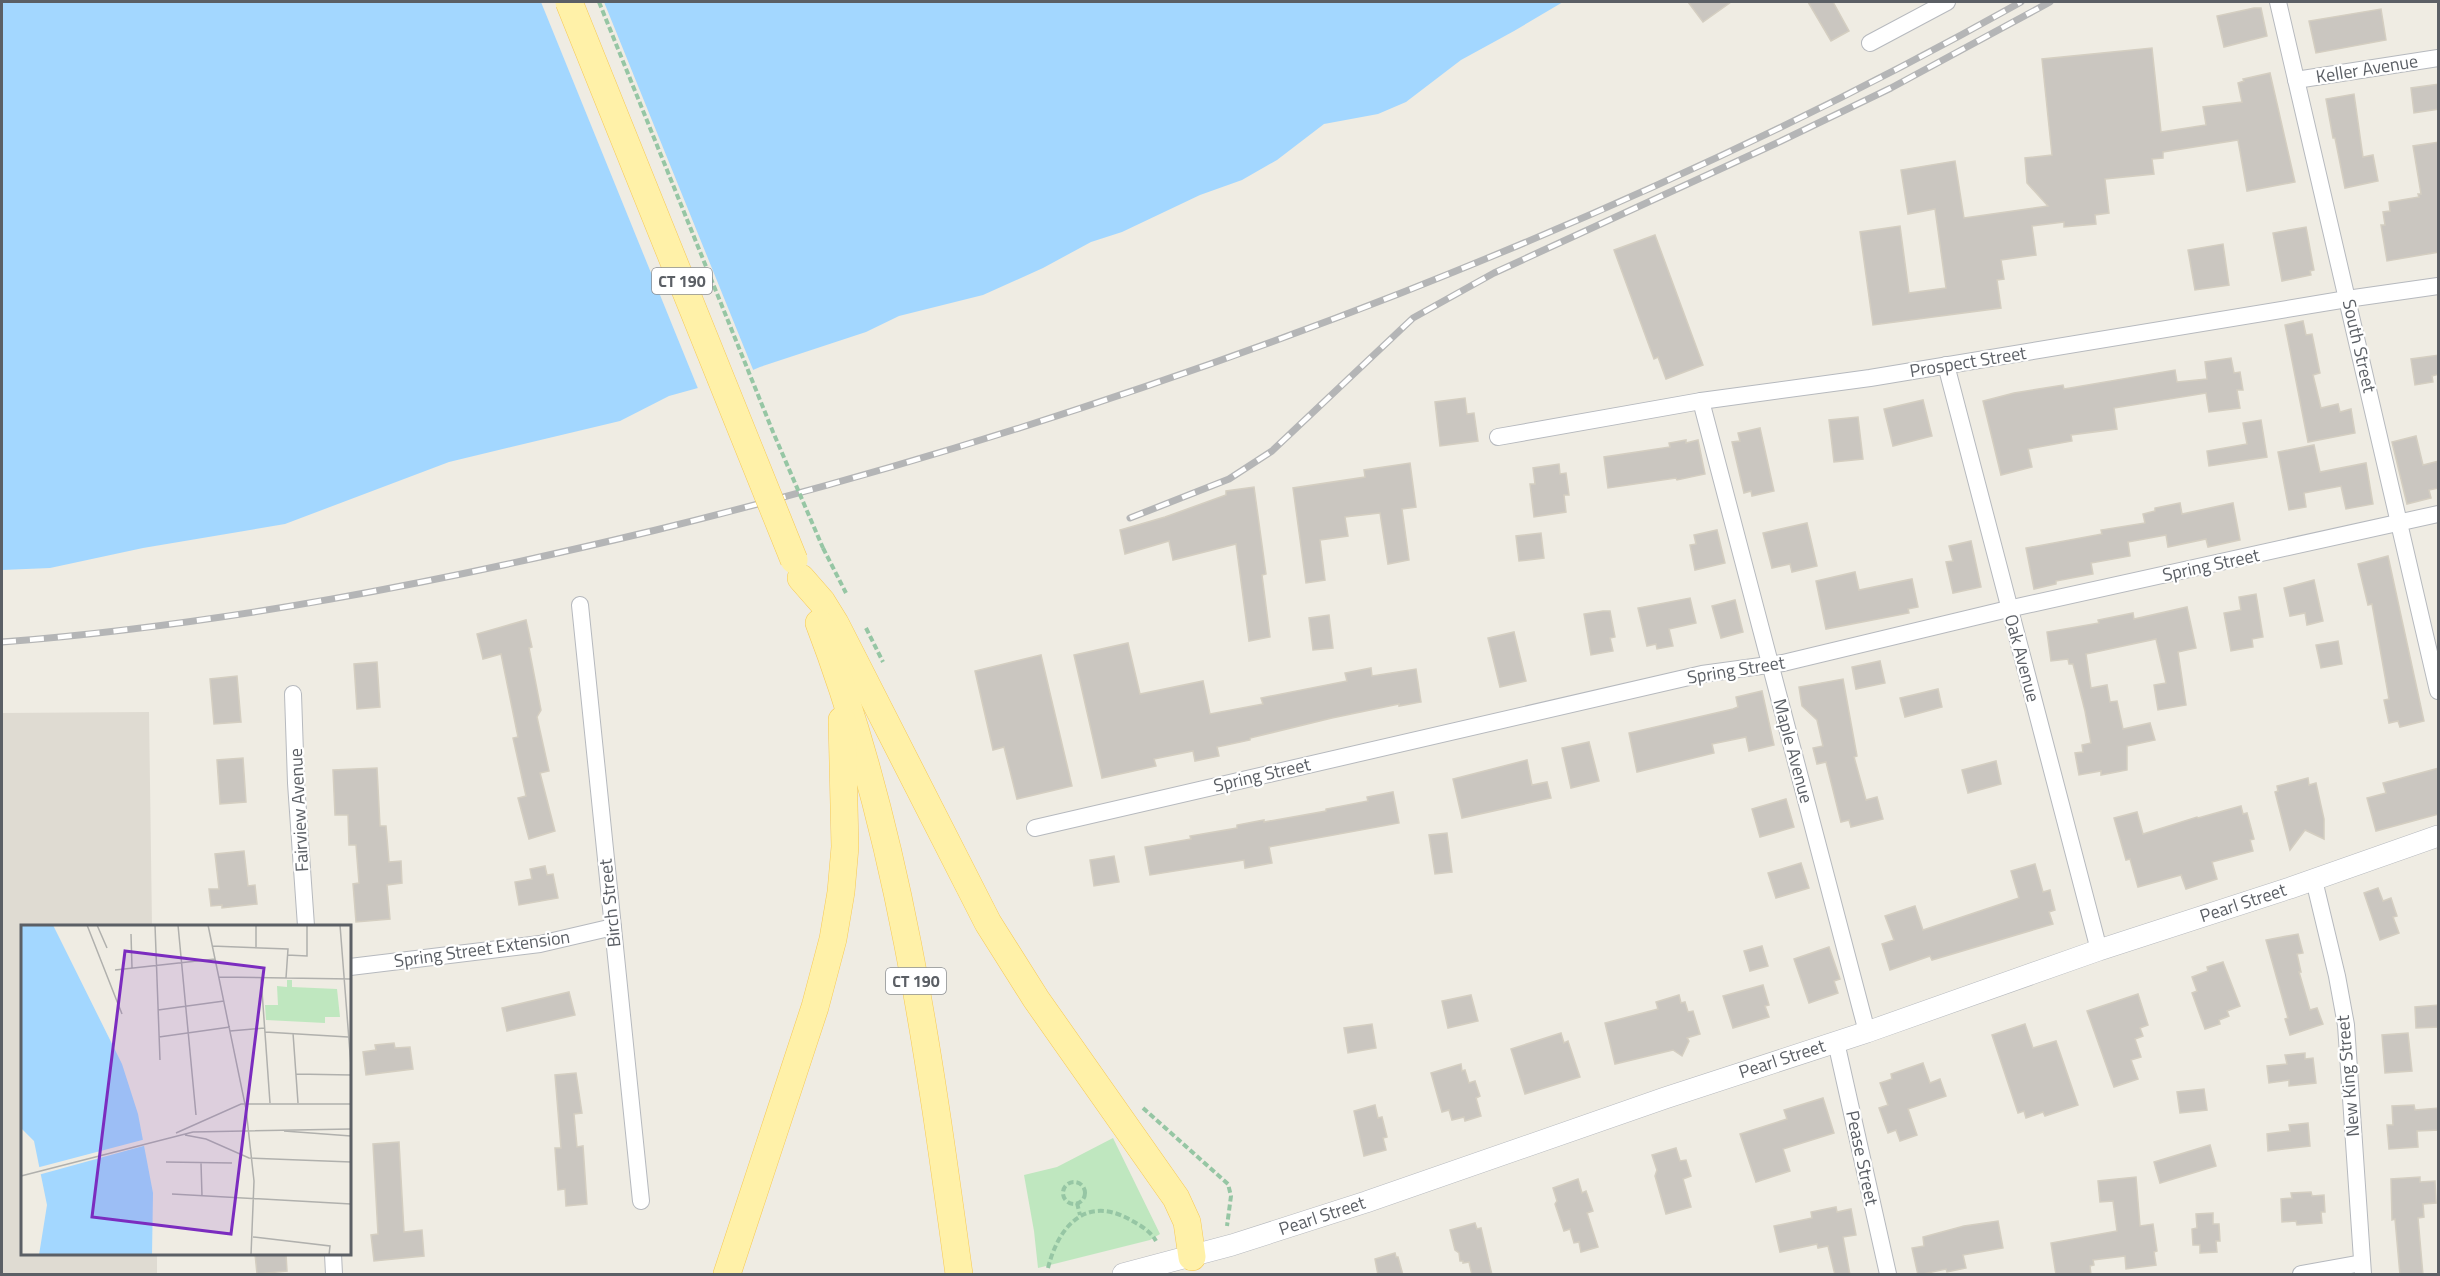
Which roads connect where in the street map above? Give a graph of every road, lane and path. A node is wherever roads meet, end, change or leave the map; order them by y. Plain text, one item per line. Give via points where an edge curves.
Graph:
1 (569, 2) edge
2 (599, 2) edge
3 (1947, 2) edge
4 (2278, 2) edge
5 (1870, 43) dead end
6 (2439, 58) edge
7 (2296, 80) junction
8 (2439, 286) edge
9 (2347, 299) junction
10 (1946, 365) junction
11 (1701, 401) junction
12 (1498, 436) dead end
13 (2439, 514) edge
14 (2400, 523) junction
15 (798, 569) junction
16 (849, 598) dead end
17 (580, 606) dead end
18 (2008, 609) junction
19 (865, 625) dead end
20 (1769, 663) junction
21 (888, 671) dead end
22 (2439, 691) edge
23 (293, 694) dead end
24 (843, 694) junction
25 (1035, 828) dead end
26 (2439, 836) edge
27 (2314, 880) junction
28 (306, 925) edge
29 (613, 927) junction
30 (2099, 950) junction
31 (351, 967) edge
32 (1867, 1032) junction
33 (1836, 1042) junction
34 (1136, 1100) dead end
35 (640, 1202) dead end
36 (1077, 1203) junction
37 (1080, 1215) junction
38 (1227, 1222) dead end
39 (1156, 1241) dead end
40 (333, 1255) edge
41 (1192, 1257) junction
42 (1048, 1268) dead end
43 (2363, 1269) edge
44 (334, 1275) edge
45 (727, 1275) edge
46 (959, 1275) edge
47 (1124, 1275) edge
48 (1888, 1275) edge
49 (2301, 1275) edge

1 - 15 main road, CT 190, bridge
2 - 16 path, bridge via 773,432
3 - 5 street
4 - 7 street, South Street
6 - 7 street, Keller Avenue
7 - 9 street, South Street
8 - 9 street, Prospect Street
9 - 10 street, Prospect Street
9 - 14 street, South Street
10 - 11 street, Prospect Street
10 - 18 street, Oak Avenue
11 - 12 street, Prospect Street
11 - 20 street, Maple Avenue
13 - 14 street, Spring Street
14 - 18 street, Spring Street
14 - 22 street, South Street
15 - 24 main road, CT 190
15 - 41 main road via 835,623 969,890 1010,961 1176,1198 1187,1222
17 - 29 street, Birch Street
18 - 20 street, Spring Street
18 - 30 street, Oak Avenue
19 - 21 path
20 - 25 street, Spring Street via 1702,674
20 - 32 street, Maple Avenue
23 - 28 street, Fairview Avenue
24 - 45 main road via 845,847 833,939 815,1007
24 - 46 main road, CT 190 via 880,817 909,945
26 - 27 street, Pearl Street
27 - 30 street, Pearl Street
27 - 43 street, New King Street via 2346,1025
29 - 31 street, Spring Street Extension via 540,944
29 - 35 street, Birch Street
30 - 32 street, Pearl Street
32 - 33 street, Pearl Street
33 - 41 street, Pearl Street
33 - 48 street, Pease Street
34 - 38 path via 1228,1184 1231,1196
36 - 36 path via 1084,1198 1085,1190 1080,1183 1072,1182 1065,1187 1064,1195 1069,1202
36 - 37 path
37 - 39 path via 1104,1211 1120,1214 1149,1231
37 - 42 path via 1063,1230
40 - 44 street
41 - 47 street, Pearl Street
43 - 49 street

